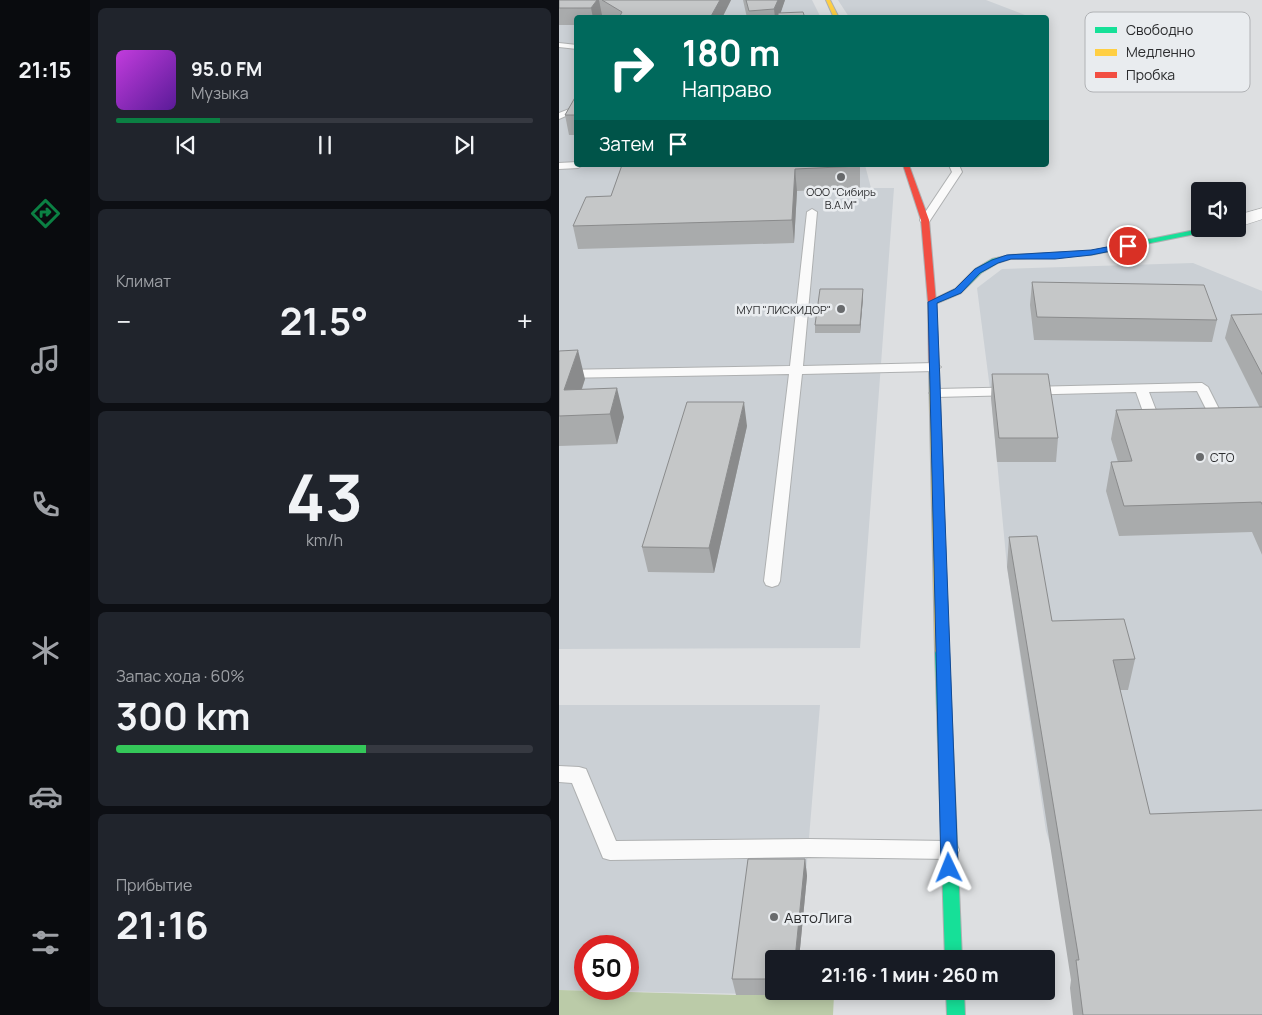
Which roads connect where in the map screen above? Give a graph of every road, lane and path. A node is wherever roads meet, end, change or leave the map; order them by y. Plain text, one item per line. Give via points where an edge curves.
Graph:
1 (828, 0) edge
2 (836, 15) edge
3 (559, 45) edge
4 (574, 47) edge
5 (574, 109) edge
6 (559, 116) edge
7 (574, 165) edge
8 (559, 166) edge
9 (907, 167) edge
10 (955, 167) edge
11 (812, 212) dead end
12 (1262, 213) edge
13 (1246, 218) edge
14 (925, 220) junction
15 (1191, 233) edge
16 (932, 302) junction
17 (935, 367) junction
18 (796, 370) junction
19 (559, 374) edge
20 (1141, 388) junction
21 (936, 393) junction
22 (1172, 422) edge
23 (1199, 422) edge
24 (772, 581) dead end
25 (559, 774) edge
26 (949, 850) junction
27 (954, 950) edge
28 (955, 1000) edge
29 (956, 1015) edge

1 - 2 main road
3 - 4 lane
5 - 6 lane
7 - 8 lane
9 - 14 main road
10 - 14 lane via 957,172
11 - 18 lane
12 - 13 street
14 - 16 main road
15 - 16 main road via 1091,253 1010,257 995,261 977,271 958,291
16 - 17 main road
17 - 18 lane
17 - 21 main road
18 - 19 lane
18 - 24 lane
20 - 21 lane
20 - 22 lane via 1153,422
20 - 23 lane via 1202,387 1218,421
21 - 26 main road
25 - 26 lane via 579,775 610,851
26 - 27 main road
28 - 29 main road

